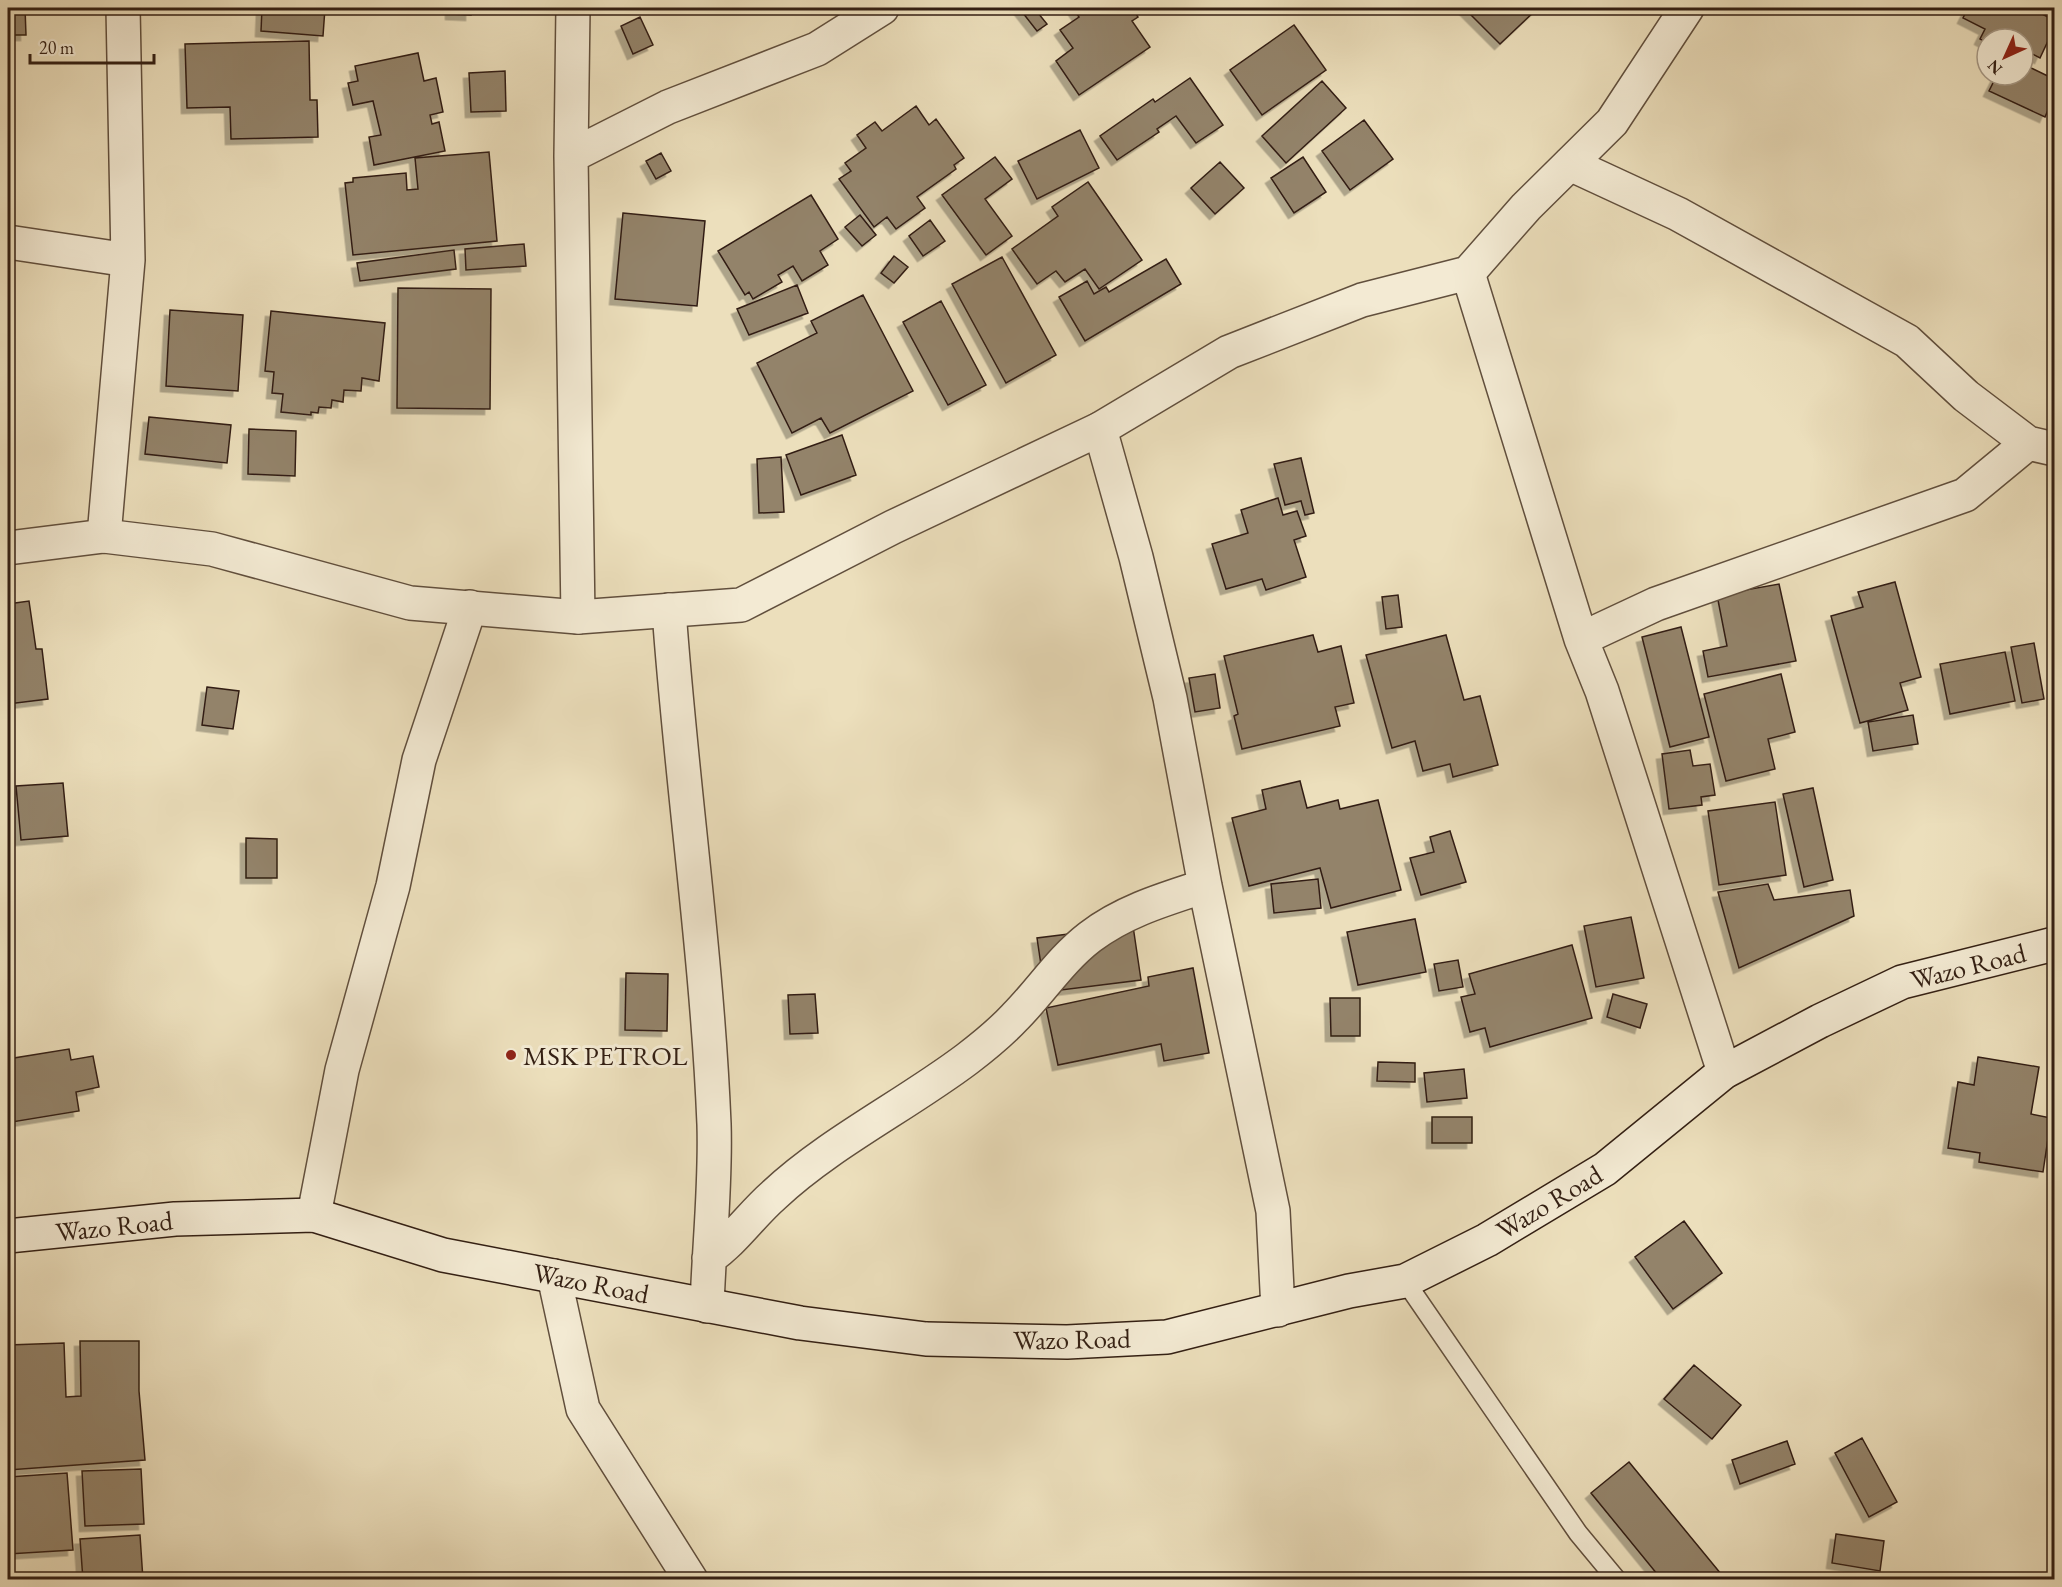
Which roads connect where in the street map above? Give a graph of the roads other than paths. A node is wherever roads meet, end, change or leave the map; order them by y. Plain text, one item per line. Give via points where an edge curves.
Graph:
1 (123, 8) edge
2 (573, 8) edge
3 (882, 8) edge
4 (1687, 8) edge
5 (572, 156) junction
6 (1570, 164) junction
7 (8, 242) edge
8 (128, 260) junction
9 (1468, 273) junction
10 (1100, 429) junction
11 (2042, 446) edge
12 (104, 536) junction
13 (8, 548) edge
14 (470, 607) junction
15 (669, 610) junction
16 (578, 617) junction
17 (1581, 639) junction
18 (1205, 886) junction
19 (2055, 944) edge
20 (1724, 1072) junction
21 (314, 1215) junction
22 (8, 1236) edge
23 (709, 1258) junction
24 (554, 1276) junction
25 (1405, 1281) junction
26 (707, 1305) junction
27 (1278, 1310) junction
28 (691, 1580) edge
29 (1617, 1580) edge

1 - 8 street
2 - 5 street
3 - 5 street via 817,49 668,107
4 - 6 street via 1612,122
5 - 16 street
6 - 9 street
6 - 11 street via 1678,214 1907,341 1966,396
7 - 8 street
8 - 12 street
9 - 10 street via 1362,300 1229,352
9 - 17 street
10 - 15 street via 893,527 741,605
10 - 18 street via 1170,698
11 - 17 street via 1965,495 1656,604
12 - 13 street
12 - 14 street via 212,549 410,603
14 - 16 street
14 - 21 street via 419,760 393,886 342,1070
15 - 16 street
15 - 23 street via 714,1126
17 - 20 street via 1602,692
18 - 23 street via 1114,920 1089,938 1056,968 1016,1017 970,1057 774,1194
18 - 27 street via 1273,1211
19 - 20 street, Wazo Road via 1902,982
20 - 25 street, Wazo Road via 1605,1169 1487,1240
21 - 22 street, Wazo Road via 175,1219
21 - 24 street, Wazo Road via 443,1255
23 - 26 street
24 - 26 street, Wazo Road
24 - 28 street via 584,1409
25 - 27 street, Wazo Road
25 - 29 lane via 1578,1533
26 - 27 street, Wazo Road via 800,1323 926,1339 1067,1342 1167,1337

